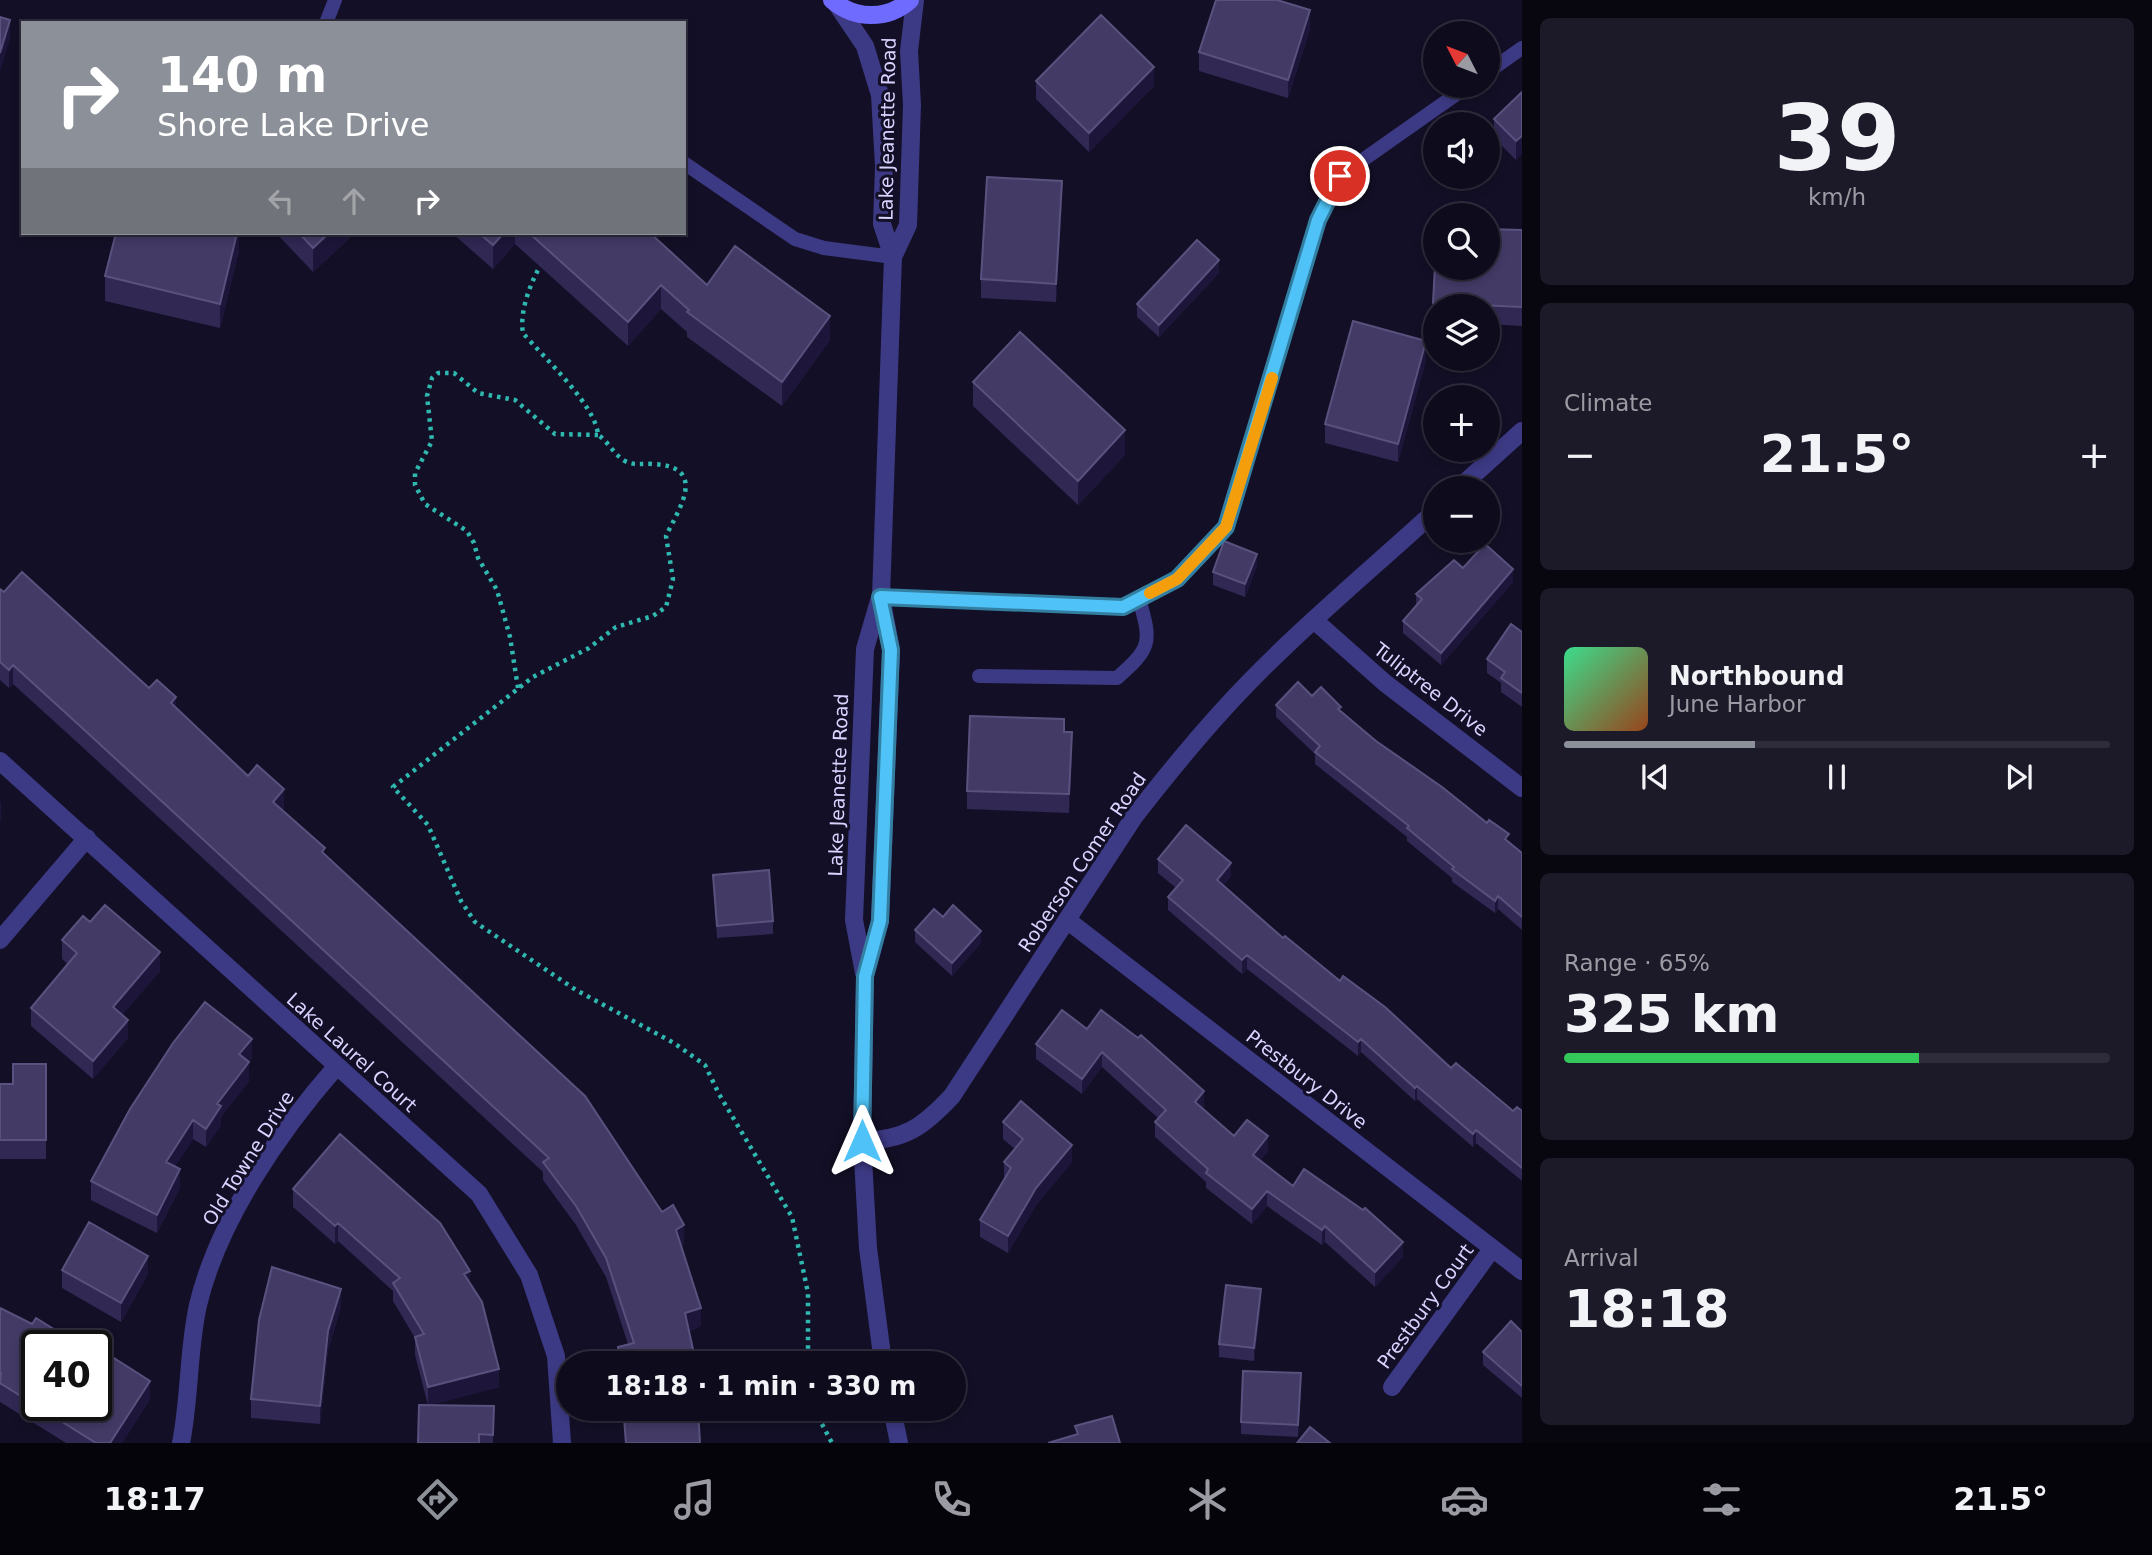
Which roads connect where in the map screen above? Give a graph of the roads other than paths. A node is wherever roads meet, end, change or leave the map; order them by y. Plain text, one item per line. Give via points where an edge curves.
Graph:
1 (335, 0) edge
2 (913, 0) edge
3 (834, 2) edge
4 (327, 21) edge
5 (1522, 48) edge
6 (1500, 64) edge
7 (1451, 98) edge
8 (686, 164) edge
9 (893, 257) junction
10 (1522, 430) edge
11 (1472, 476) edge
12 (1423, 522) edge
13 (880, 597) junction
14 (1139, 599) junction
15 (1315, 621) junction
16 (979, 676) dead end
17 (0, 761) edge
18 (1522, 788) edge
19 (87, 838) junction
20 (1067, 920) junction
21 (0, 940) edge
22 (865, 976) junction
23 (336, 1067) junction
24 (862, 1141) junction
25 (1492, 1249) junction
26 (1522, 1271) edge
27 (881, 1351) edge
28 (1392, 1387) dead end
29 (894, 1421) edge
30 (181, 1443) edge
31 (562, 1443) edge
32 (899, 1443) edge

1 - 4 lane
2 - 3 main road via 886,14 868,16
2 - 9 street, Lake Jeanette Road via 908,225
3 - 9 street, Lake Jeanette Road via 865,46 880,95 881,224
5 - 6 lane
7 - 14 lane via 1340,176 1318,220 1226,527 1177,579
8 - 9 lane via 796,239 824,248
9 - 13 street, Lake Jeanette Road
10 - 11 street
12 - 15 street, Roberson Comer Road
13 - 14 lane via 1123,607
13 - 22 street, Lake Jeanette Road via 891,650 883,867 880,921
13 - 22 street, Lake Jeanette Road via 865,649 856,866 854,920
14 - 16 lane via 1149,632 1141,657 1117,678
15 - 18 street, Tuliptree Drive via 1385,683
15 - 20 street, Roberson Comer Road via 1222,710 1164,778
17 - 19 street, Lake Laurel Court
19 - 21 street
19 - 23 street, Lake Laurel Court
20 - 24 street, Roberson Comer Road via 952,1096 915,1129 889,1140
20 - 25 street, Prestbury Drive
22 - 24 street, Lake Jeanette Road
23 - 30 street, Old Towne Drive via 286,1129 225,1230 198,1306
23 - 31 street, Lake Laurel Court via 479,1194 529,1275 556,1356
24 - 27 street, Lake Jeanette Road via 868,1248
25 - 26 street, Prestbury Drive
25 - 28 street, Prestbury Court
29 - 32 street

